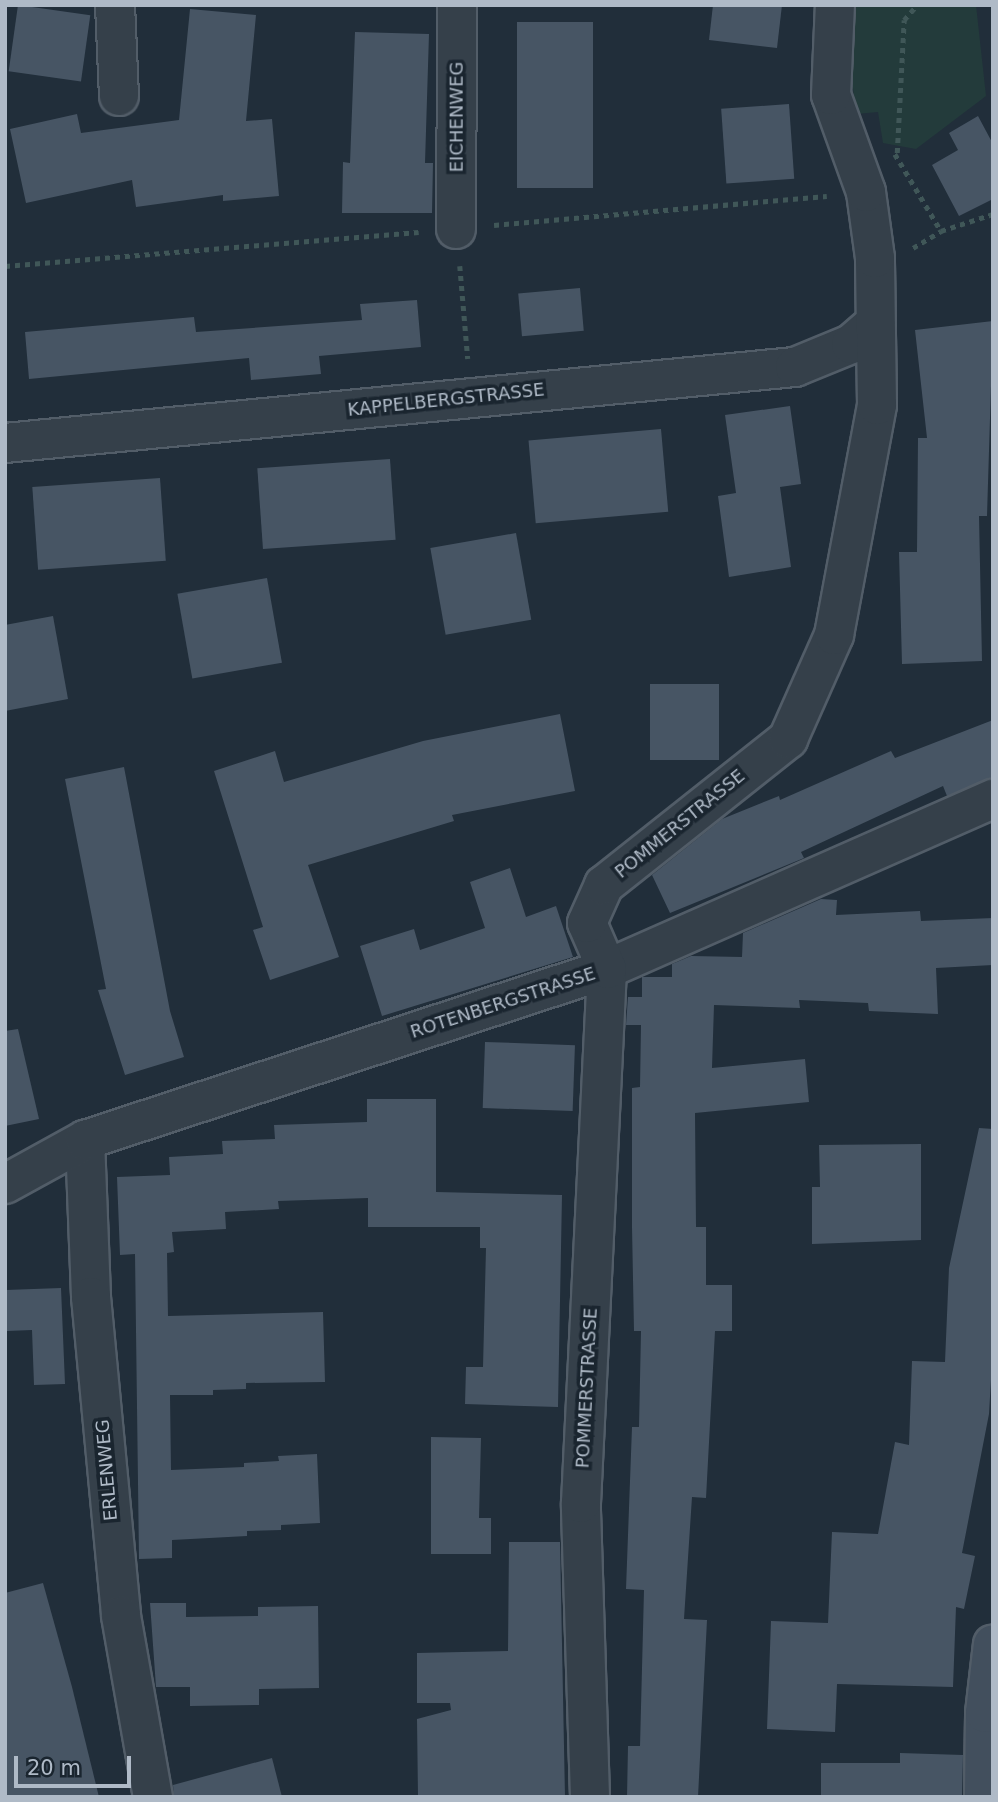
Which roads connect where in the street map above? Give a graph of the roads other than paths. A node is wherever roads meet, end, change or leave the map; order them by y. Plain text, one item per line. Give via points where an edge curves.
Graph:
1 (115, 5) edge
2 (457, 5) edge
3 (835, 5) edge
4 (119, 96) dead end
5 (456, 229) road end
6 (875, 323) junction
7 (5, 443) edge
8 (993, 799) edge
9 (607, 969) junction
10 (85, 1140) junction
11 (5, 1184) edge
12 (993, 1644) edge
13 (989, 1713) edge
14 (153, 1797) edge
15 (590, 1797) edge
16 (984, 1797) edge

1 - 4 street
2 - 5 street, EICHENWEG
3 - 6 street, POMMERSTRASSE via 831,94 858,169 875,258
6 - 7 street, KAPPELBERGSTRASSE via 851,344 795,367
6 - 9 street, POMMERSTRASSE via 877,405 834,635 788,738 604,885 587,923
8 - 9 street, ROTENBERGSTRASSE
9 - 10 street, ROTENBERGSTRASSE
9 - 15 street, POMMERSTRASSE via 581,1503
10 - 11 street, ROTENBERGSTRASSE
10 - 14 street, ERLENWEG via 91,1297 121,1616
12 - 13 main road
13 - 16 main road

